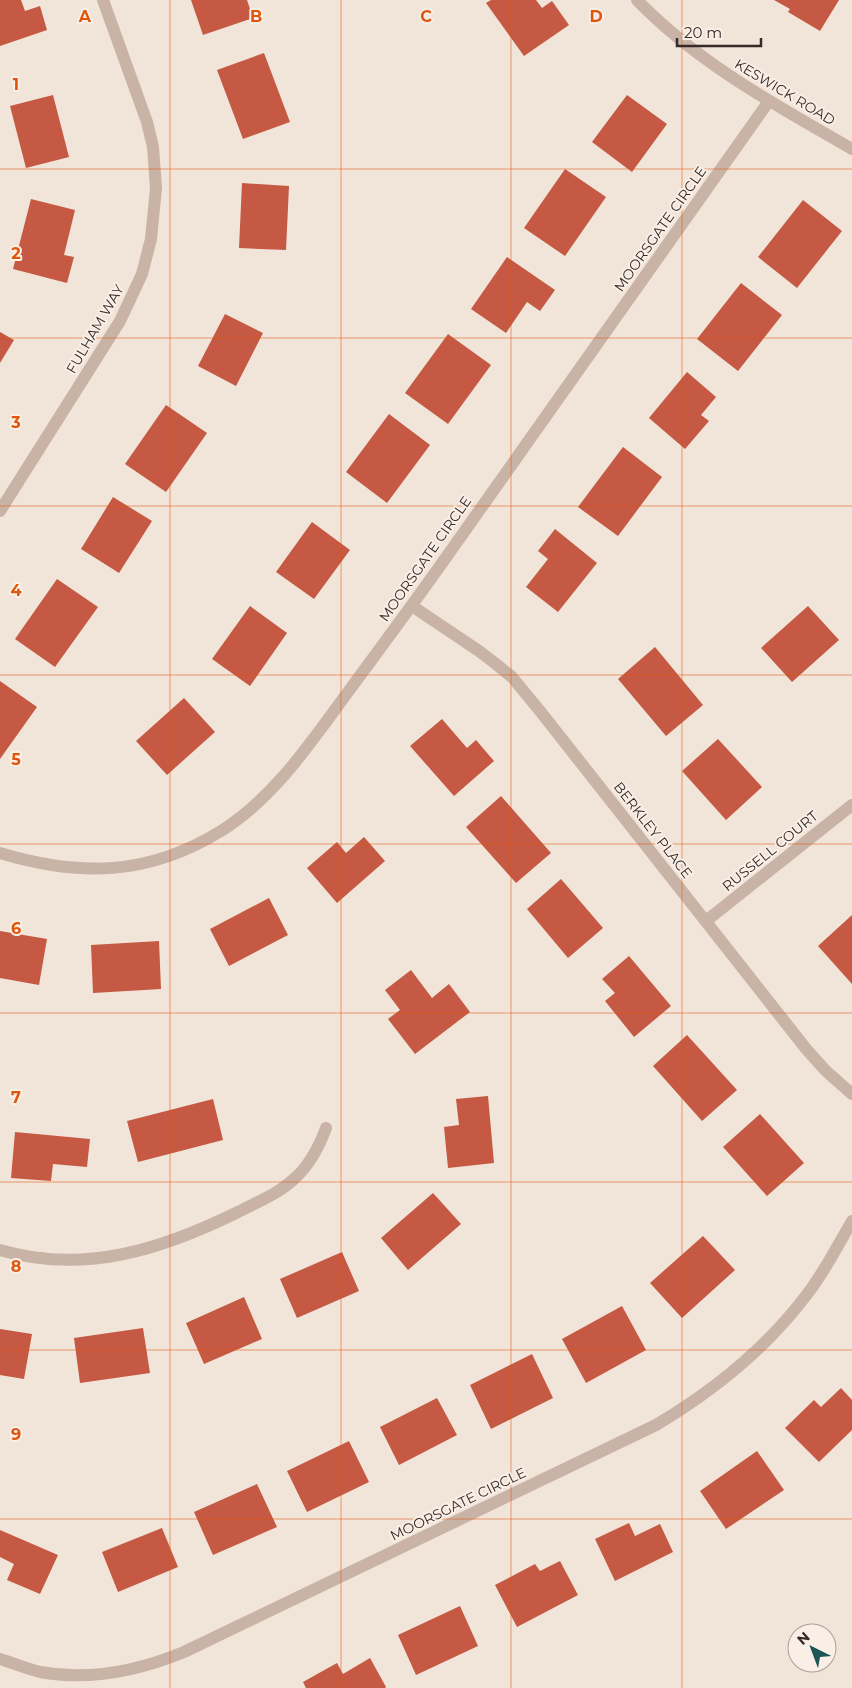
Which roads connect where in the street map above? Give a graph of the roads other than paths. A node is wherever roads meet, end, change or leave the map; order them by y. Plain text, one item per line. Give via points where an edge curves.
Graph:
1 (103, 0) edge
2 (637, 0) edge
3 (769, 101) junction
4 (852, 149) edge
5 (0, 511) edge
6 (412, 606) junction
7 (852, 805) edge
8 (0, 852) edge
9 (706, 921) junction
10 (852, 1094) edge
11 (326, 1128) dead end
12 (852, 1221) edge
13 (0, 1250) edge
14 (0, 1659) edge

1 - 5 street, FULHAM WAY via 148,122 156,188 151,239 142,274 120,321
2 - 3 street, KESWICK ROAD via 688,47
3 - 4 street, KESWICK ROAD
3 - 6 street, MOORSGATE CIRCLE
6 - 8 street, MOORSGATE CIRCLE via 284,776 236,821 210,837 178,853 104,870 56,866
6 - 9 street, BERKLEY PLACE via 512,677
7 - 9 street, RUSSELL COURT
9 - 10 street, BERKLEY PLACE via 808,1050
11 - 13 street via 314,1156 288,1184 270,1196 173,1241 95,1259 67,1260
12 - 14 street, MOORSGATE CIRCLE via 810,1292 777,1331 715,1387 656,1425 162,1661 130,1670 89,1675 40,1672

